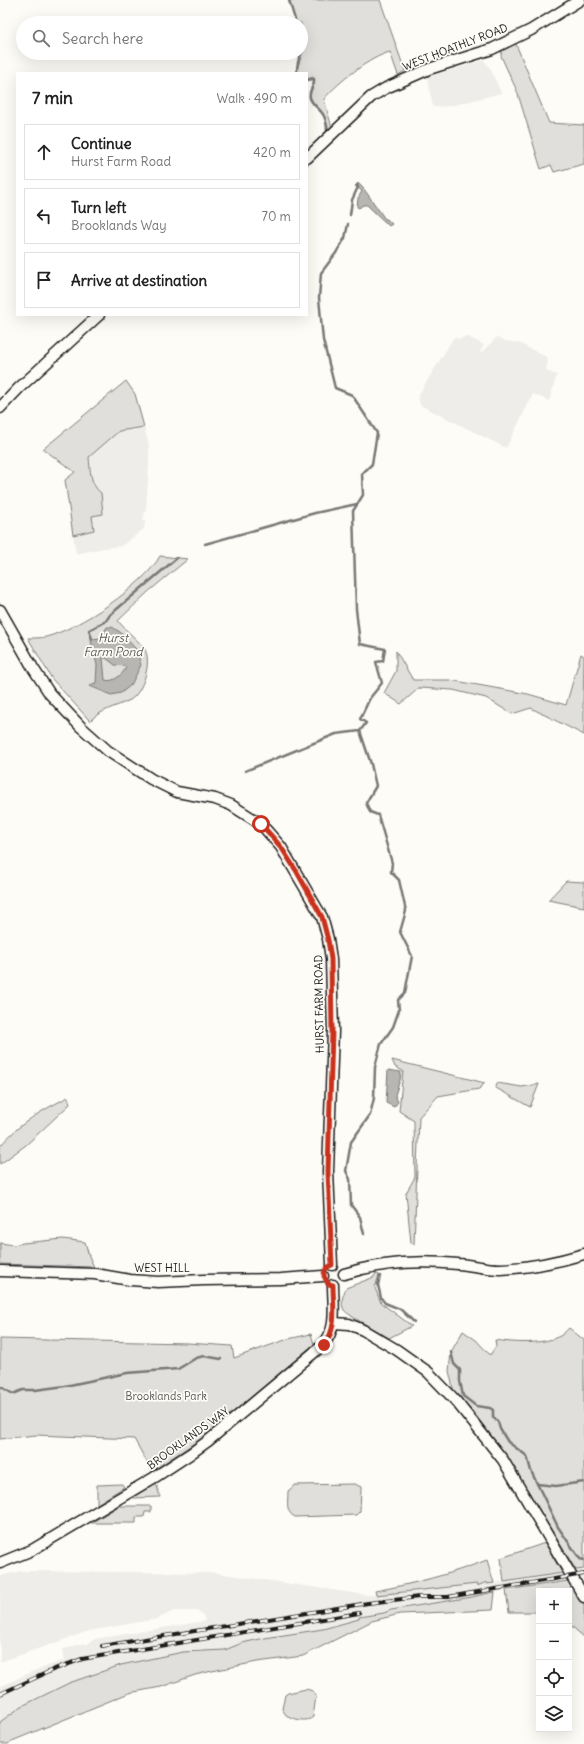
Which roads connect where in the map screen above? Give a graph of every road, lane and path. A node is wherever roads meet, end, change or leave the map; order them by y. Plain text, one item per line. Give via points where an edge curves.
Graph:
1 (580, 0) edge
2 (308, 157) edge
3 (98, 316) edge
4 (0, 408) edge
5 (0, 610) edge
6 (584, 1254) edge
7 (332, 1265) junction
8 (0, 1271) edge
9 (344, 1274) junction
10 (324, 1276) junction
11 (333, 1285) junction
12 (334, 1322) junction
13 (0, 1563) edge
14 (584, 1597) edge

1 - 2 street, WEST HOATHLY ROAD via 531,30 492,49 429,69 386,88 371,97
3 - 4 street
5 - 7 street, HURST FARM ROAD via 47,689 81,727 108,751 158,783 177,792 215,799 231,805 261,824 281,847 322,917 331,959 332,1031 328,1172
6 - 9 street via 519,1268 499,1269 422,1262 383,1264
7 - 9 street via 338,1266
7 - 10 street via 324,1271
8 - 10 street, WEST HILL via 95,1274 158,1282 274,1280
9 - 11 street via 343,1280
10 - 11 street via 328,1284
11 - 12 street, BROOKLANDS WAY
12 - 13 street, BROOKLANDS WAY via 324,1345 196,1450 32,1550
12 - 14 street via 363,1330 397,1350 428,1372 455,1400 504,1460

